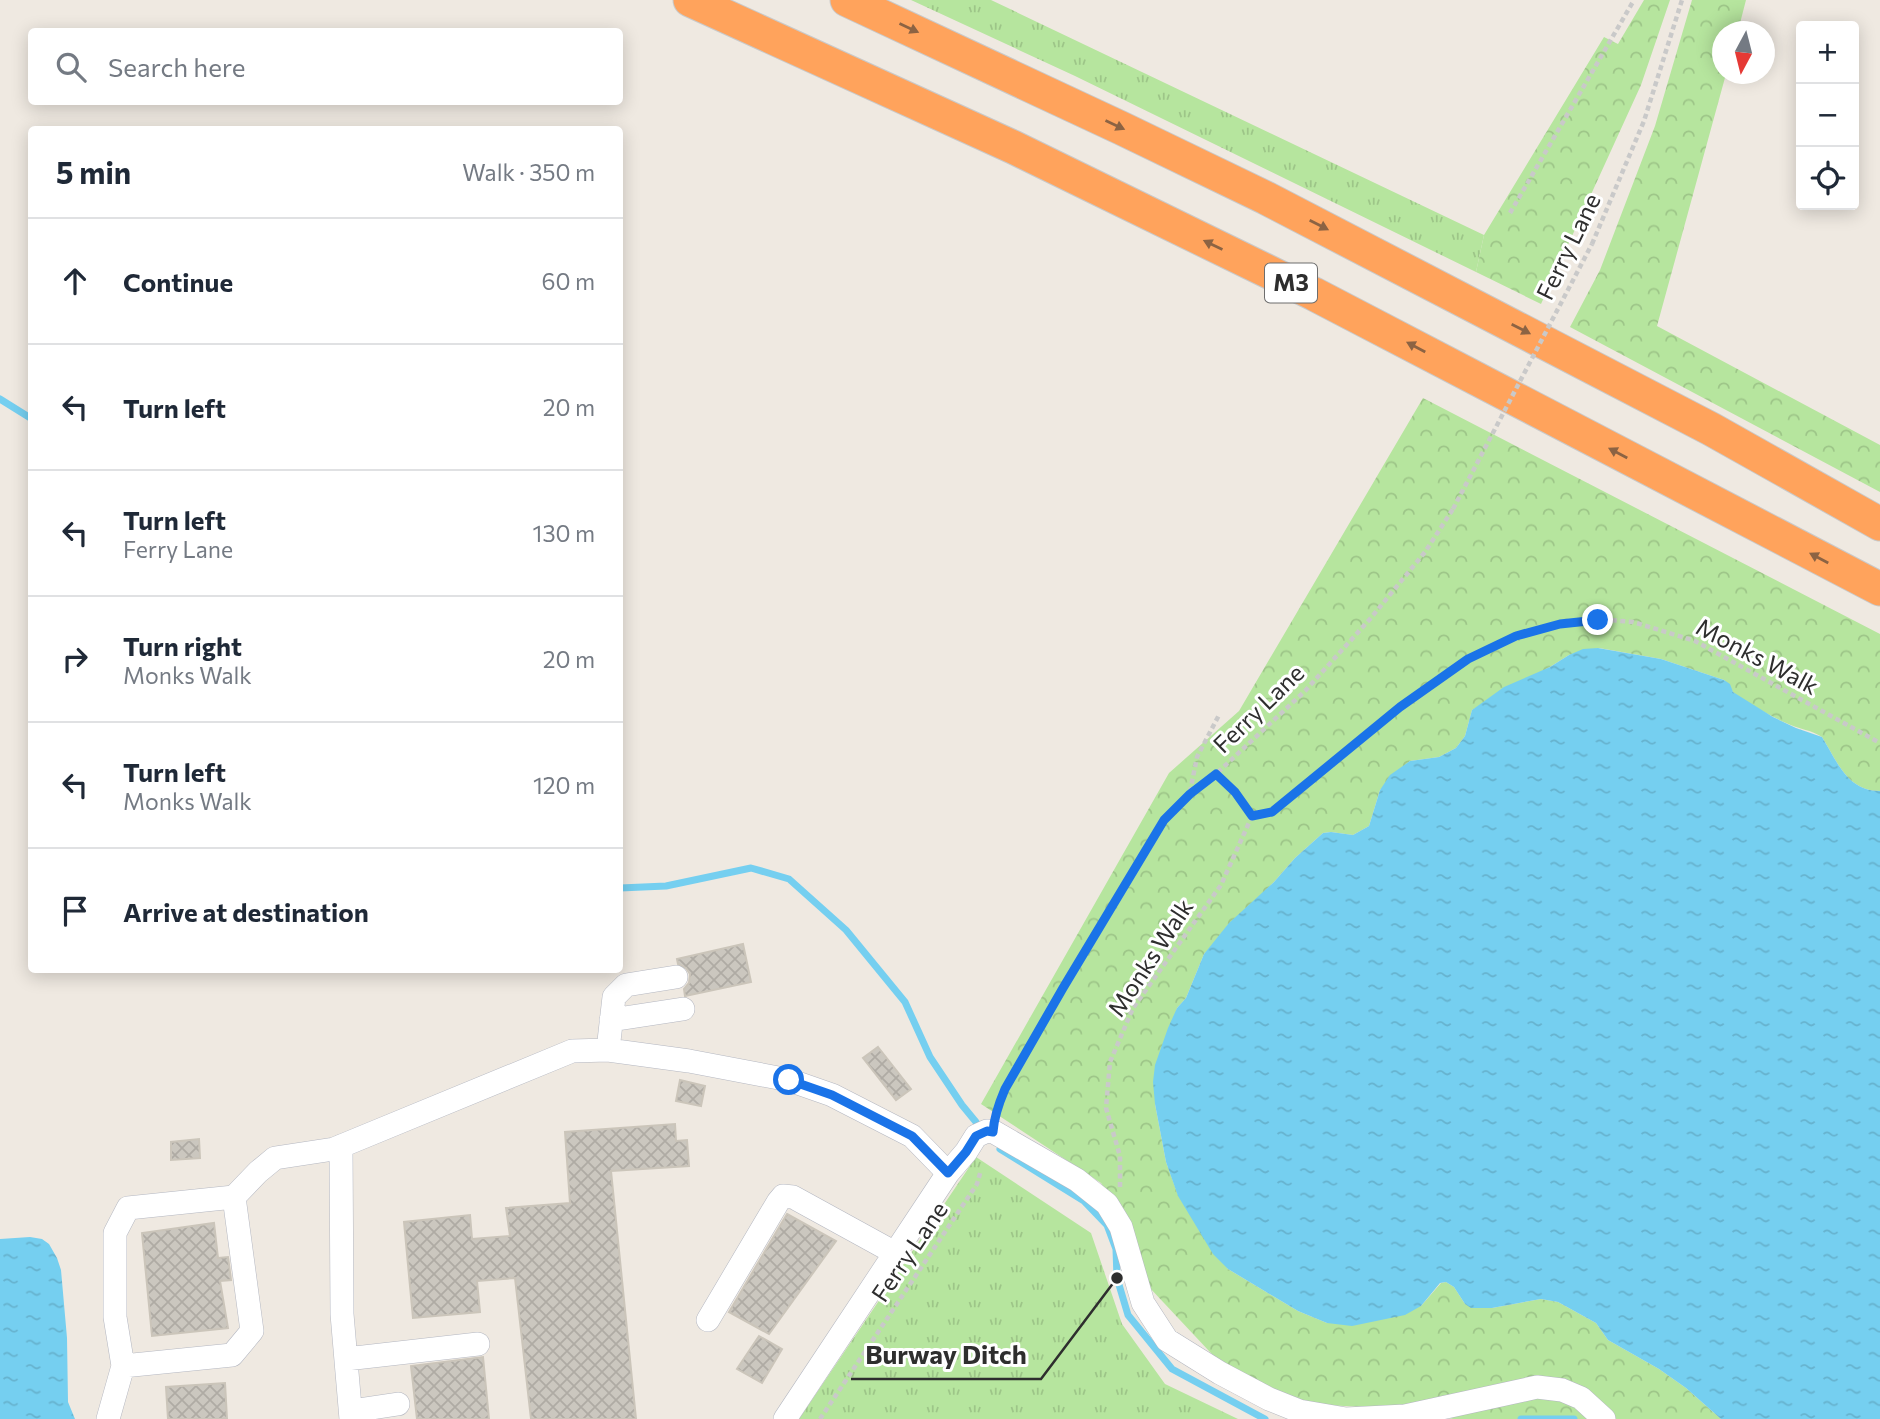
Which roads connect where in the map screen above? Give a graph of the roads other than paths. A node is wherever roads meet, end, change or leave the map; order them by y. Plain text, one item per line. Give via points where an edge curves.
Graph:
1 (690, 0) edge
2 (847, 0) edge
3 (1880, 524) edge
4 (1880, 589) edge
5 (676, 977) dead end
6 (682, 1009) dead end
7 (611, 1020) junction
8 (608, 1050) junction
9 (341, 1146) junction
10 (948, 1173) junction
11 (234, 1197) junction
12 (895, 1253) junction
13 (708, 1321) dead end
14 (478, 1344) dead end
15 (346, 1359) junction
16 (122, 1366) junction
17 (398, 1404) dead end
18 (351, 1415) edge
19 (108, 1419) edge
20 (785, 1419) edge
21 (1604, 1419) edge

4 -> 1 highway, M3 via 1314,294 1013,147
2 -> 3 highway, M3 via 1278,204 1711,429
5 - 7 lane via 626,985 614,997
6 - 7 lane
7 - 8 lane
8 - 9 lane via 572,1051
8 - 10 lane via 789,1080 832,1095 912,1136
9 - 11 lane via 275,1158
9 - 15 lane
10 - 12 lane
10 - 21 lane via 976,1136 987,1131 1077,1180 1107,1205 1121,1227 1143,1303 1167,1340 1220,1373 1299,1411 1346,1419 1405,1416 1537,1387 1581,1398
11 - 16 lane via 128,1208 115,1233 114,1317
11 - 16 lane via 252,1331 232,1355
12 - 13 lane via 793,1197 783,1196
12 - 20 lane
14 - 15 lane
15 - 18 lane
16 - 19 lane
17 - 18 lane

